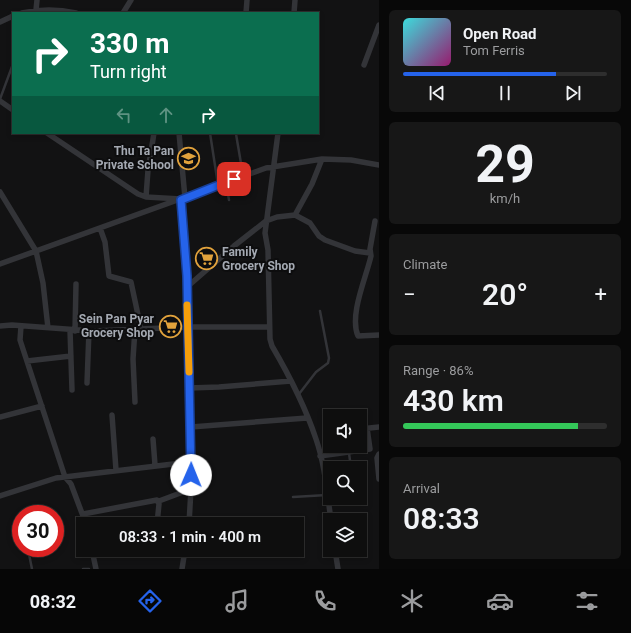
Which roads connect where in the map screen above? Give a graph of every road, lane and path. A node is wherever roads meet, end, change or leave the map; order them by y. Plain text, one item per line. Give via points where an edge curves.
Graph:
1 (38, 0) edge
2 (131, 0) edge
3 (247, 0) edge
4 (295, 0) edge
5 (36, 10) junction
6 (47, 11) edge
7 (27, 12) edge
8 (71, 12) edge
9 (125, 12) edge
10 (246, 12) edge
11 (294, 12) edge
12 (12, 16) edge
13 (0, 22) edge
14 (379, 25) edge
15 (364, 65) dead end
16 (12, 67) edge
17 (0, 100) edge
18 (12, 109) edge
19 (154, 134) edge
20 (180, 134) edge
21 (210, 134) edge
22 (236, 134) dead end
23 (278, 134) edge
24 (53, 135) edge
25 (322, 159) junction
26 (379, 165) edge
27 (273, 166) junction
28 (243, 176) junction
29 (226, 182) junction
30 (218, 185) junction
31 (0, 192) edge
32 (146, 197) junction
33 (183, 199) junction
34 (228, 200) dead end
35 (294, 215) junction
36 (266, 221) junction
37 (375, 222) dead end
38 (100, 228) junction
39 (36, 251) junction
40 (370, 253) junction
41 (0, 264) edge
42 (76, 284) dead end
43 (187, 287) junction
44 (320, 311) dead end
45 (0, 326) edge
46 (21, 326) junction
47 (188, 327) junction
48 (269, 327) junction
49 (48, 328) junction
50 (138, 329) junction
51 (72, 330) junction
52 (89, 331) junction
53 (379, 335) edge
54 (71, 356) junction
55 (27, 360) junction
56 (291, 381) junction
57 (87, 383) dead end
58 (190, 388) junction
59 (72, 390) dead end
60 (298, 394) junction
61 (135, 402) dead end
62 (42, 406) junction
63 (112, 415) dead end
64 (0, 417) edge
65 (307, 418) junction
66 (191, 427) junction
67 (379, 427) edge
68 (367, 428) joint
69 (153, 439) dead end
70 (367, 449) edge
71 (332, 453) edge
72 (379, 454) edge
73 (320, 456) junction
74 (190, 462) junction
75 (156, 465) junction
76 (116, 470) junction
77 (323, 472) edge
78 (65, 477) junction
79 (379, 479) edge
80 (191, 489) junction
81 (323, 494) edge
82 (0, 496) edge
83 (293, 497) dead end
84 (159, 501) junction
85 (83, 514) junction
86 (84, 517) edge
87 (158, 517) edge
88 (189, 517) edge
89 (30, 557) edge
90 (93, 557) edge
91 (184, 557) edge
92 (336, 557) edge
93 (32, 569) edge
94 (83, 569) edge
95 (89, 569) edge
96 (96, 569) edge
97 (182, 569) edge
98 (338, 569) edge

1 - 5 street
2 - 9 street
3 - 10 street
4 - 11 street
5 - 6 street
5 - 7 street
6 - 8 street
12 - 13 street
14 - 15 street
16 - 17 lane
17 - 18 street
19 - 32 street
20 - 33 street
21 - 30 lane
22 - 28 lane
23 - 27 street
24 - 32 street via 132,191
25 - 26 street via 351,160
25 - 27 street
25 - 35 street via 312,184
27 - 28 street
27 - 36 street
28 - 29 street
29 - 30 street
29 - 34 lane
30 - 33 street
31 - 39 street
32 - 33 street
33 - 38 street
33 - 43 street
35 - 36 street
35 - 40 street via 310,223 325,240 355,251
36 - 43 street
36 - 48 street
37 - 40 street
38 - 39 street
38 - 50 street via 105,242 109,276 131,282
39 - 41 street
39 - 49 street
40 - 53 street via 355,325 358,336
42 - 51 street
43 - 47 street
44 - 60 lane via 328,363 316,372
45 - 46 street
46 - 49 street
46 - 55 street via 20,340
47 - 48 street
47 - 50 street
47 - 58 street
48 - 56 street via 272,346
49 - 51 street
50 - 52 street
50 - 61 street via 133,359
51 - 52 street
51 - 54 street
52 - 57 street
54 - 55 street
54 - 59 street
55 - 62 street
56 - 58 street
56 - 60 street
58 - 66 street
60 - 65 street
62 - 64 street
62 - 78 street
63 - 76 street
65 - 66 street
65 - 73 street
66 - 74 street
67 - 68 street
68 - 70 street via 370,449
69 - 75 street
71 - 73 street
72 - 79 street
73 - 77 street
74 - 75 street
74 - 80 street
75 - 76 street
76 - 78 street
78 - 82 street
78 - 85 street via 71,484
80 - 84 street
80 - 88 street
81 - 83 lane
84 - 85 street
84 - 87 street
85 - 86 street
89 - 93 lane
90 - 96 street
91 - 97 street
92 - 98 street
94 - 95 lane

